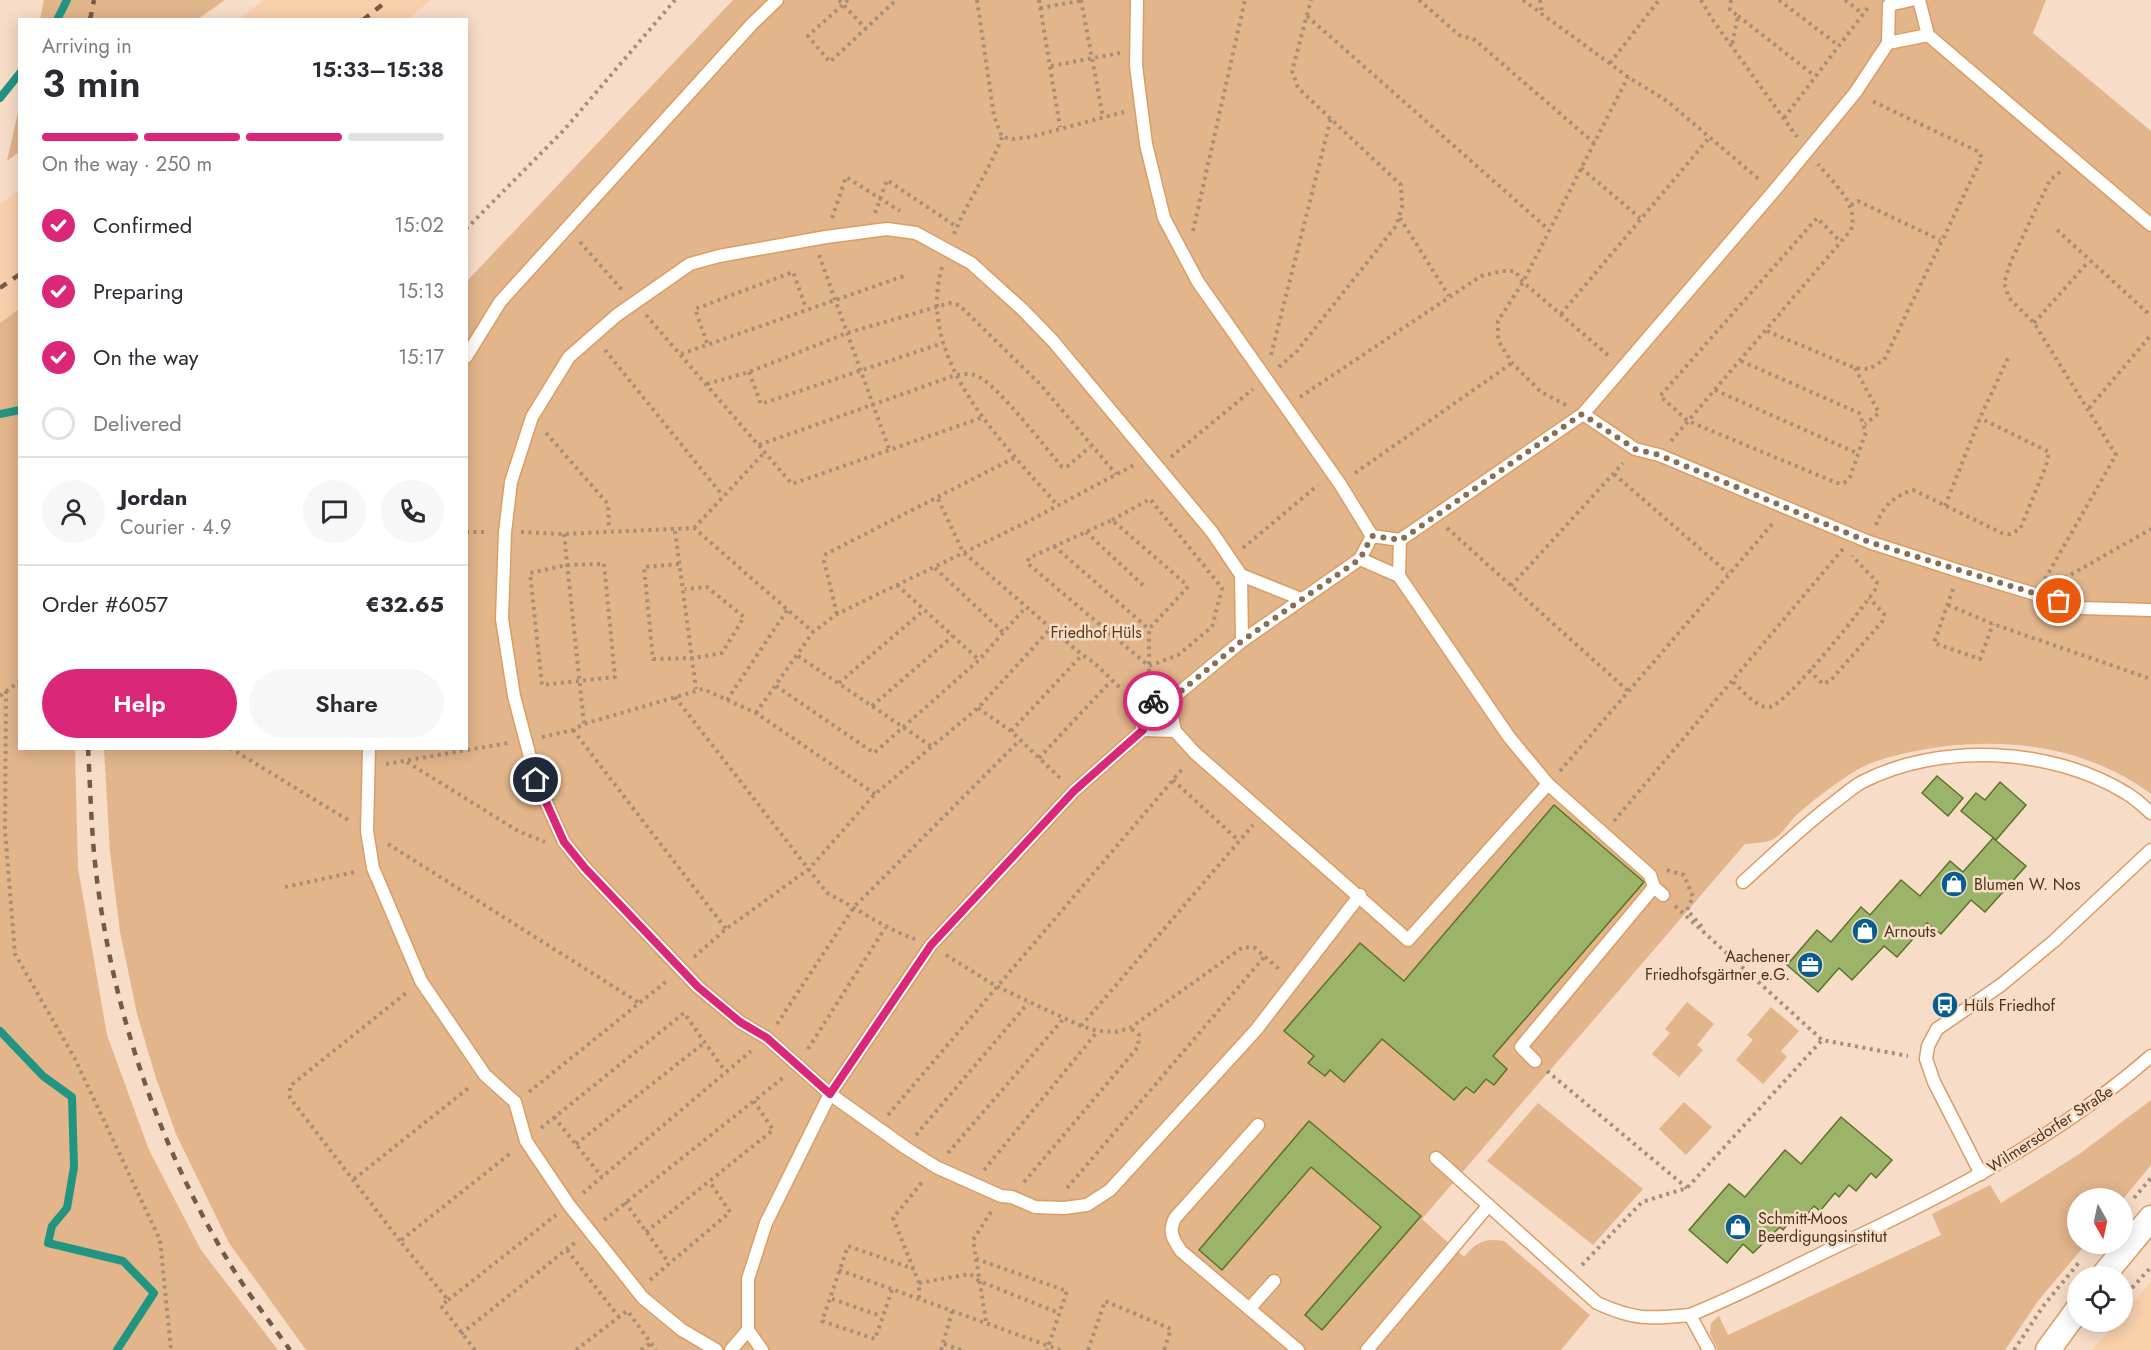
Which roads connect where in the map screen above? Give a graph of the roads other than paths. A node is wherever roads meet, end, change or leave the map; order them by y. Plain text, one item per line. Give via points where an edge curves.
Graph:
1 (777, 0) edge
2 (1137, 0) edge
3 (1911, 0) edge
4 (1919, 0) edge
5 (1888, 2) edge
6 (1928, 34) junction
7 (1888, 43) junction
8 (2151, 225) edge
9 (468, 354) edge
10 (1582, 414) junction
11 (1372, 536) junction
12 (1401, 540) junction
13 (1360, 559) junction
14 (1241, 575) junction
15 (1399, 576) junction
16 (1301, 599) junction
17 (2151, 610) edge
18 (1242, 641) junction
19 (1169, 701) junction
20 (1143, 730) junction
21 (1176, 732) junction
22 (369, 750) edge
23 (1548, 784) junction
24 (2151, 813) edge
25 (2151, 850) edge
26 (1743, 882) dead end
27 (1360, 895) junction
28 (2151, 1056) edge
29 (1535, 1061) dead end
30 (830, 1094) junction
31 (1258, 1125) dead end
32 (1436, 1158) dead end
33 (1981, 1174) junction
34 (1488, 1206) junction
35 (2151, 1218) edge
36 (2111, 1266) edge
37 (1274, 1281) dead end
38 (1250, 1309) junction
39 (1690, 1315) junction
40 (2067, 1324) edge
41 (748, 1330) junction
42 (716, 1350) edge
43 (731, 1350) edge
44 (762, 1350) edge
45 (1298, 1350) edge
46 (1367, 1350) edge
47 (1709, 1350) edge
48 (2048, 1350) edge

1 - 9 lane via 500,302
2 - 11 lane via 1135,50 1146,144 1164,218 1198,282
3 - 5 lane
4 - 6 lane
5 - 7 lane
6 - 7 lane
6 - 8 lane
7 - 10 lane via 1808,152
10 - 12 lane
10 - 17 lane via 1635,449 1659,455 1869,542 2081,608
11 - 12 lane
11 - 13 lane
12 - 15 lane
13 - 15 lane
13 - 16 lane
14 - 16 lane
14 - 18 lane
14 - 30 lane via 1232,558 1030,318 971,263 916,233 887,229 690,264 570,357 532,417 511,482 505,532 501,619 514,696 544,800 564,842 680,969
15 - 23 lane via 1509,737
16 - 18 lane
18 - 19 lane
19 - 20 lane via 1136,700
19 - 21 lane
20 - 21 lane
20 - 30 lane via 1074,791 931,945
21 - 27 lane via 1195,753
22 - 42 lane via 367,831 373,868 421,981 485,1075 515,1102 526,1141 590,1231 641,1294 682,1330
23 - 27 lane via 1408,940
23 - 29 lane via 1650,875 1659,891 1521,1047
24 - 26 lane via 2126,793 2076,770 1995,755 1939,759 1902,766 1861,782 1807,823
25 - 33 lane, Wilmersdorfer Straße via 2054,941 2001,985 1937,1029 1928,1046 1926,1059 1947,1111
27 - 30 lane via 1256,1030 1110,1190 1087,1205 1035,1207 972,1184 906,1148
28 - 33 lane, Wilmersdorfer Straße via 2052,1132
30 - 41 lane via 766,1223 748,1279
31 - 38 lane via 1170,1228 1181,1251
32 - 34 lane
33 - 39 lane via 1929,1203
34 - 39 lane via 1597,1303 1625,1316 1652,1319
34 - 46 lane
35 - 36 street
37 - 38 lane
38 - 45 lane
39 - 47 lane
40 - 48 street
41 - 43 lane
41 - 44 lane

